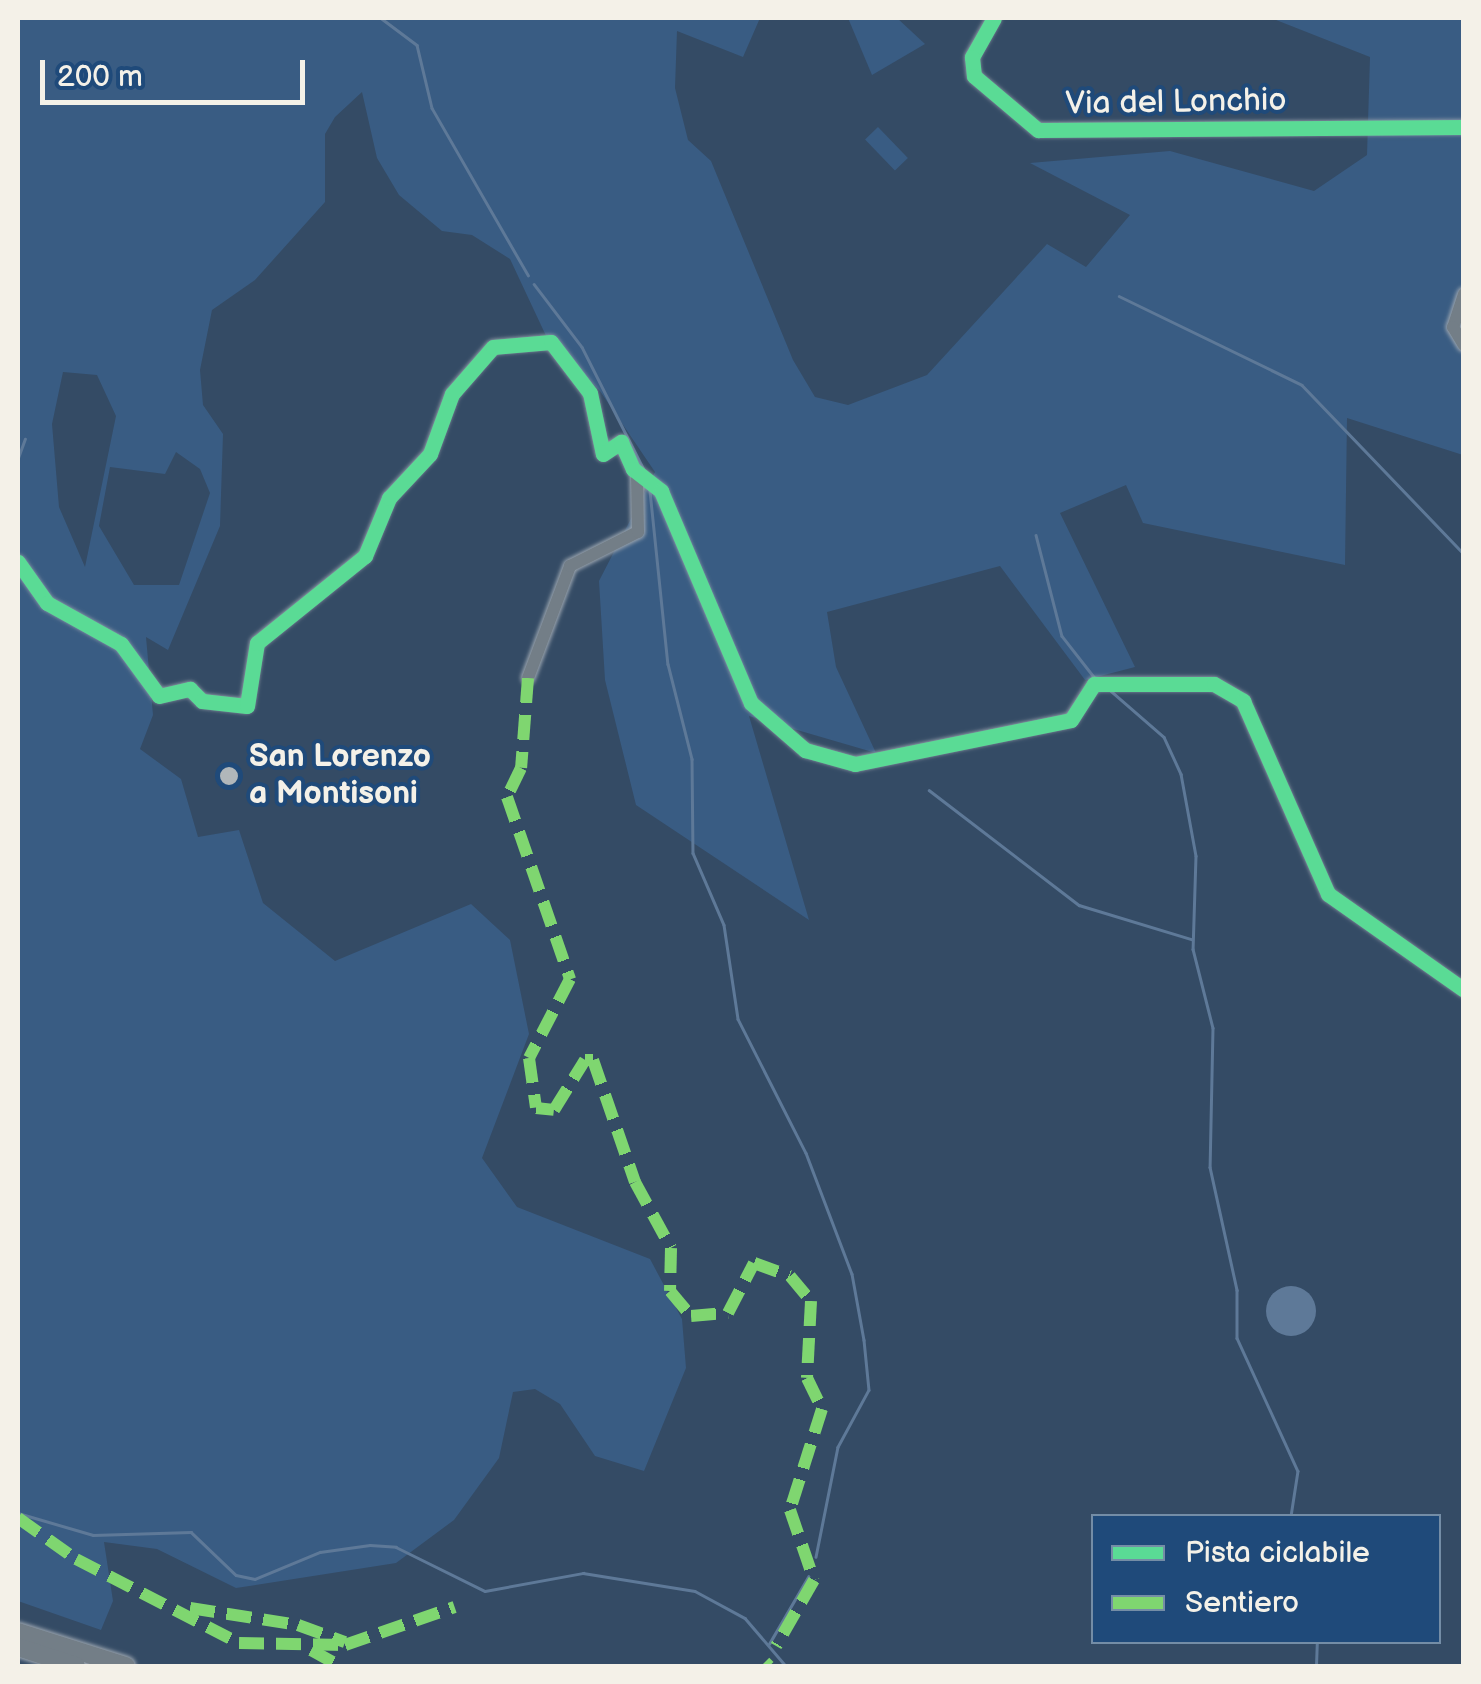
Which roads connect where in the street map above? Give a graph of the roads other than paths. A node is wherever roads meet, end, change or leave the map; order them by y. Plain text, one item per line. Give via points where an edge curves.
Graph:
1 (994, 18) edge
2 (1464, 127) edge
3 (1464, 294) edge
4 (1464, 345) edge
5 (637, 473) junction
6 (18, 562) edge
7 (528, 678) dead end
8 (1464, 990) edge
9 (18, 1632) edge
10 (18, 1648) edge
11 (76, 1666) edge
12 (126, 1666) edge

1 - 2 street, Via del Lonchio via 974,52 974,76 1038,130
3 - 4 street via 1453,327
5 - 6 street via 620,442 603,454 590,393 558,345 493,347 447,401 430,454 389,498 365,556 257,643 244,707 202,701 190,689 159,696 122,644 47,603
5 - 7 street via 638,532 570,566
5 - 8 street via 661,491 743,690 805,750 856,764 1071,720 1094,684 1214,684 1243,701 1328,894
9 - 12 highway
10 - 11 highway

